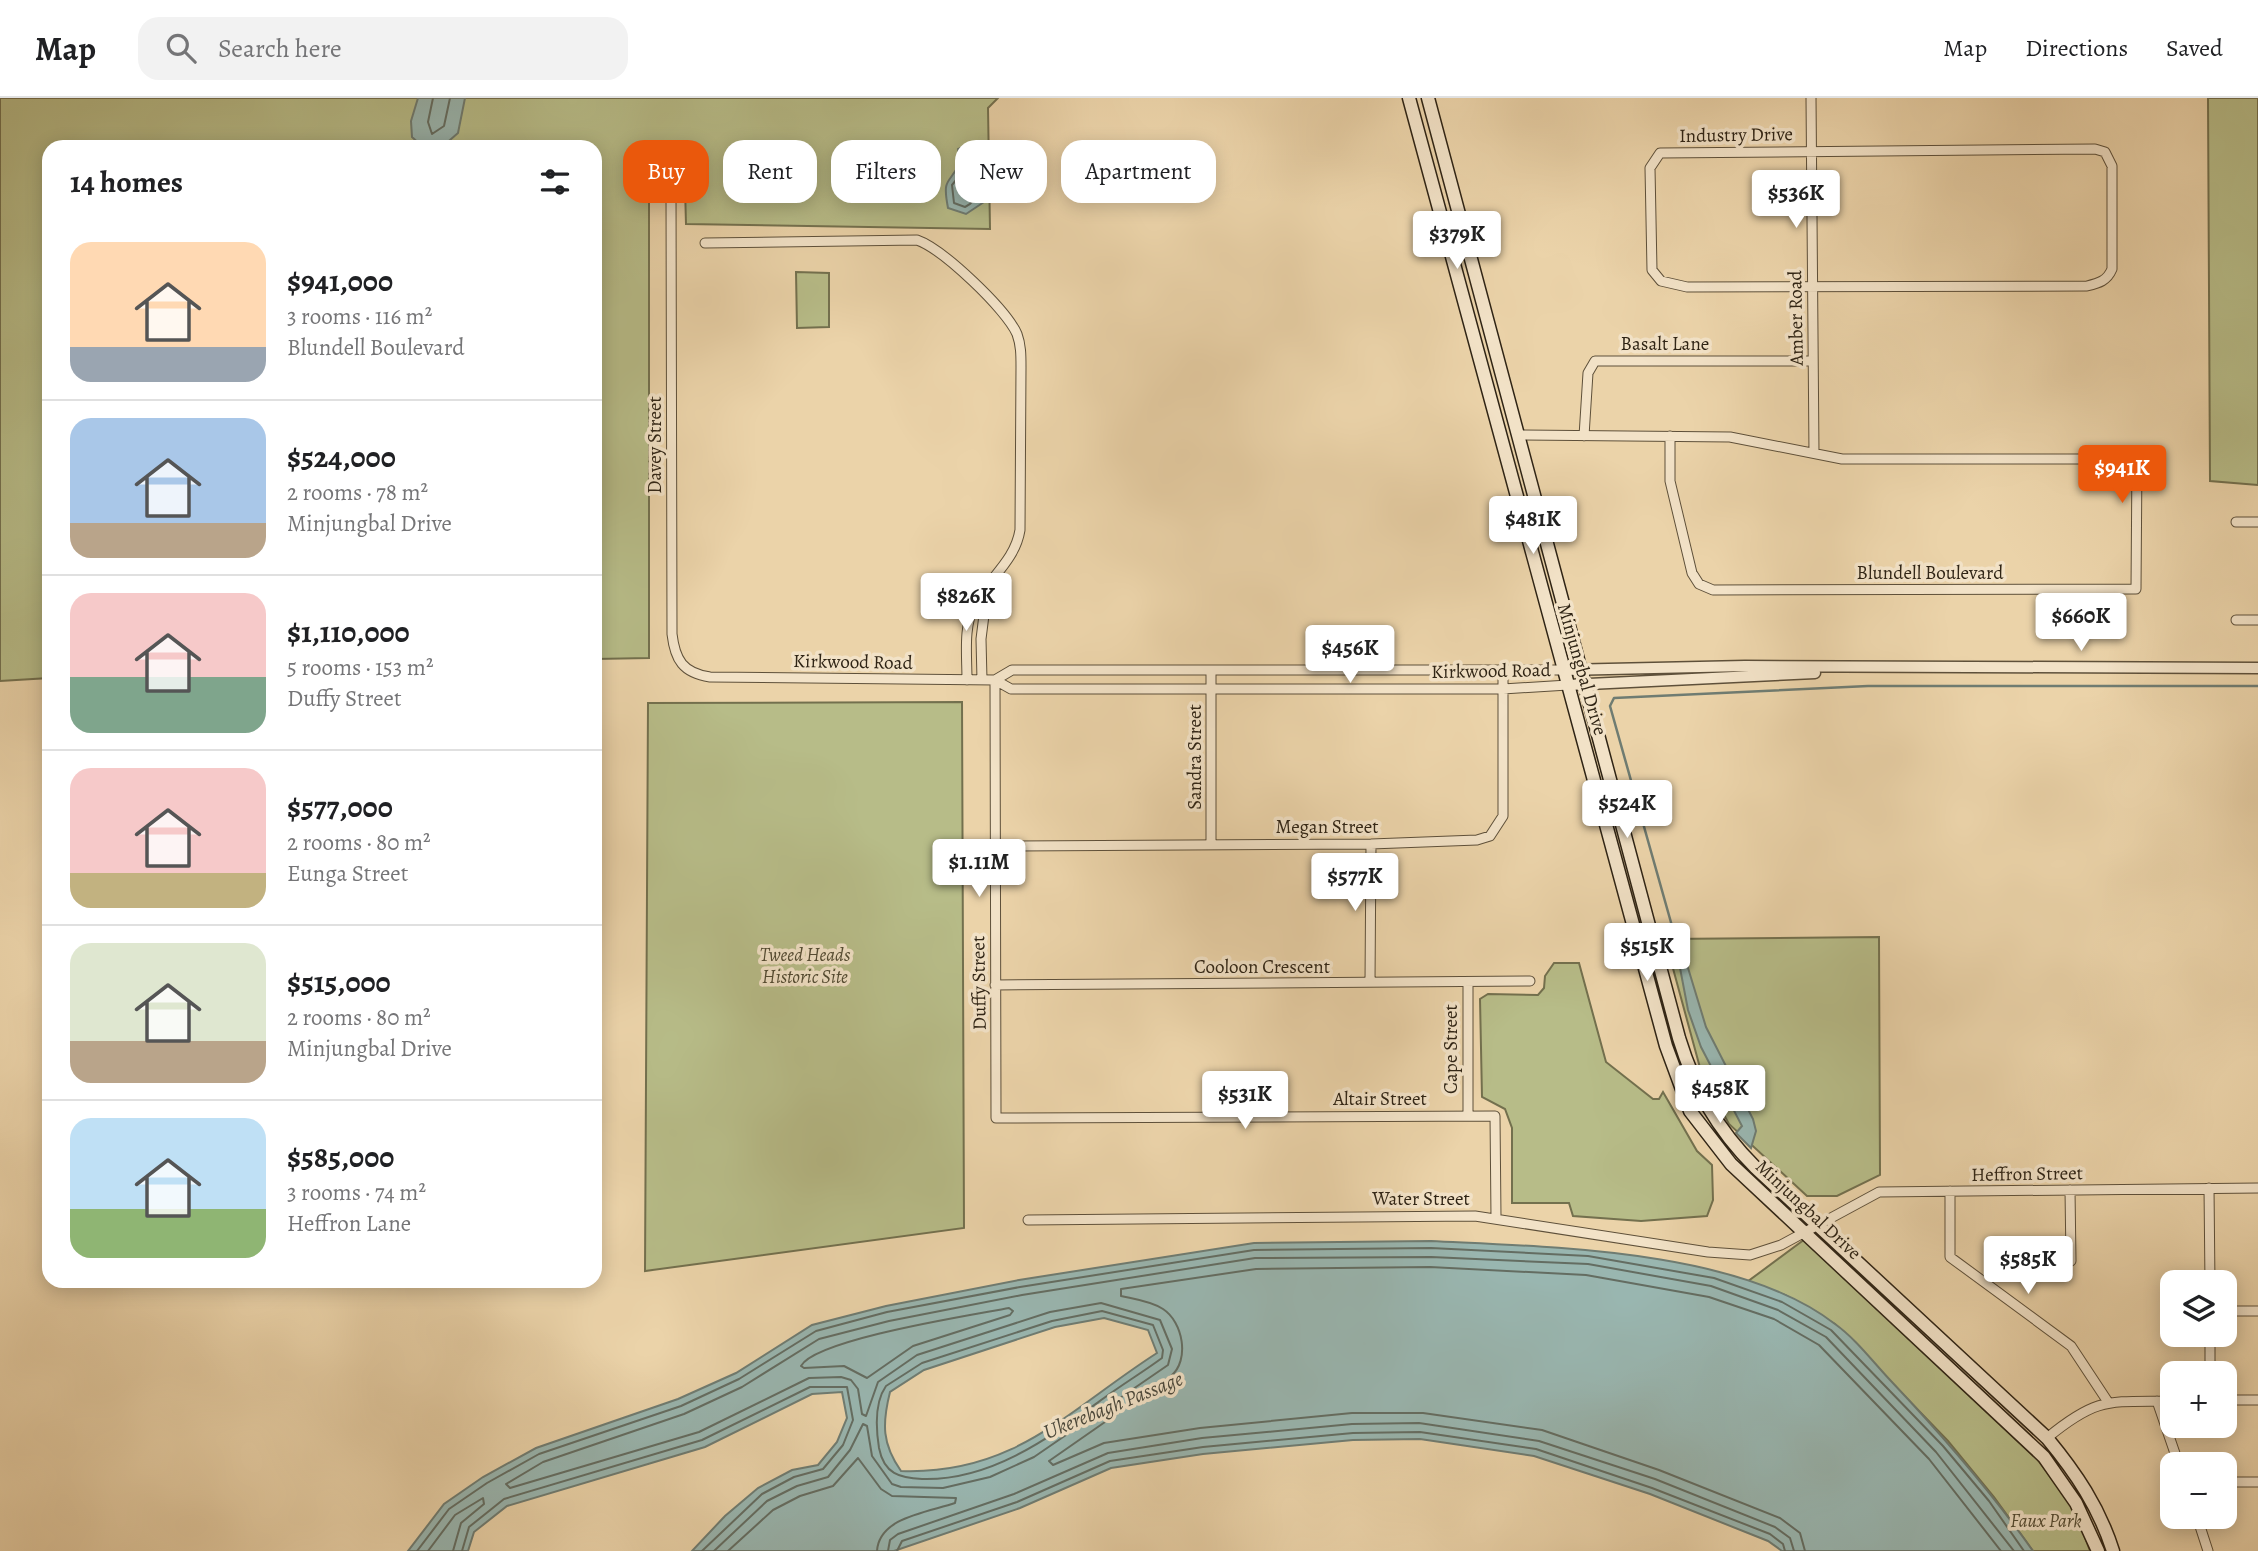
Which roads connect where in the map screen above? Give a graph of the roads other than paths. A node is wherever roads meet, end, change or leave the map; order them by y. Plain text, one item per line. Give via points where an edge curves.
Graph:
1 (1409, 98) edge
2 (1428, 98) edge
3 (1811, 98) edge
4 (1811, 150) junction
5 (671, 203) edge
6 (705, 243) dead end
7 (1811, 286) junction
8 (1813, 361) junction
9 (1499, 433) junction
10 (1518, 435) junction
11 (1584, 436) junction
12 (1670, 436) junction
13 (1814, 453) junction
14 (2236, 522) dead end
15 (2258, 522) edge
16 (987, 590) junction
17 (2236, 620) dead end
18 (2258, 620) edge
19 (2258, 668) edge
20 (1211, 670) junction
21 (1503, 670) junction
22 (1563, 670) junction
23 (1582, 676) junction
24 (710, 677) joint
25 (967, 680) junction
26 (982, 680) junction
27 (995, 680) junction
28 (1568, 685) junction
29 (1211, 689) junction
30 (1503, 689) junction
31 (1211, 844) junction
32 (1371, 844) junction
33 (994, 846) junction
34 (1530, 981) dead end
35 (1370, 982) junction
36 (1468, 983) junction
37 (995, 985) junction
38 (1468, 1115) junction
39 (996, 1118) joint
40 (2209, 1188) junction
41 (2258, 1188) edge
42 (2070, 1190) junction
43 (1950, 1191) junction
44 (1496, 1217) junction
45 (1028, 1220) dead end
46 (1811, 1227) junction
47 (2071, 1261) dead end
48 (2210, 1270) edge
49 (2237, 1311) edge
50 (2258, 1311) edge
51 (2157, 1401) joint
52 (2237, 1401) edge
53 (2258, 1401) edge
54 (2108, 1402) junction
55 (2047, 1438) junction
56 (2175, 1452) edge
57 (2237, 1482) edge
58 (2258, 1482) edge
59 (2201, 1529) edge
60 (2098, 1551) edge
61 (2113, 1551) edge
62 (2208, 1551) edge

1 - 9 main road, Minjungbal Drive
2 - 10 main road, Minjungbal Drive
3 - 4 street, Amber Road
4 - 7 street, Amber Road
4 - 7 street, Industry Drive via 1660,153 1650,168 1654,276 1670,285
4 - 7 street, Industry Drive via 2105,152 2110,159 2112,192 2112,269 2100,283 2087,286
5 - 24 street, Davey Street via 672,634 682,666
6 - 16 street via 917,240 944,255 1004,315 1021,345 1020,530 1016,548
7 - 8 street, Amber Road
8 - 11 street, Basalt Lane via 1595,361 1588,373
8 - 13 street, Amber Road
9 - 10 main road
9 - 22 main road, Minjungbal Drive
10 - 11 street, Blundell Boulevard
10 - 23 main road, Minjungbal Drive
11 - 12 street, Blundell Boulevard
12 - 13 street, Blundell Boulevard via 1730,437
12 - 13 street, Blundell Boulevard via 1670,481 1692,573 1699,584 1713,590 2136,589 2137,459 1842,459
14 - 15 street
16 - 25 street via 976,601 970,618
16 - 26 street
17 - 18 street
19 - 23 street, Kirkwood Road via 1745,666
20 - 21 street, Kirkwood Road
20 - 27 street, Kirkwood Road via 1012,670
20 - 29 street, Sandra Street
21 - 22 street, Kirkwood Road
21 - 30 street, Megan Street
22 - 23 street, Kirkwood Road
22 - 28 main road, Minjungbal Drive
23 - 28 street, Kirkwood Road
23 - 46 main road, Minjungbal Drive via 1689,1070 1708,1110 1732,1144
24 - 25 street, Kirkwood Road
25 - 26 street, Kirkwood Road
26 - 27 street, Kirkwood Road
27 - 29 street, Kirkwood Road via 1011,689
27 - 33 street, Duffy Street
28 - 30 street, Kirkwood Road
28 - 46 main road, Minjungbal Drive via 1682,1094 1724,1156
29 - 30 street, Kirkwood Road
29 - 31 street, Sandra Street
30 - 32 street, Megan Street via 1503,816 1496,829 1477,840
31 - 32 street, Megan Street
31 - 33 street, Megan Street
32 - 35 street
33 - 37 street, Duffy Street
34 - 36 street, Cooloon Crescent
35 - 36 street, Cooloon Crescent
35 - 37 street, Cooloon Crescent
36 - 38 street, Cape Street
37 - 39 street, Duffy Street
38 - 39 street, Altair Street
38 - 44 street, Altair Street via 1495,1115
40 - 41 street, Heffron Street
40 - 42 street, Heffron Street
40 - 48 street
42 - 43 street, Heffron Street
42 - 47 street
43 - 46 street, Heffron Street via 1873,1193
43 - 54 street via 1950,1257 2071,1346
44 - 45 street, Water Street
44 - 46 street, Water Street via 1734,1255 1765,1252
46 - 55 main road, Minjungbal Drive
46 - 60 main road, Minjungbal Drive via 2043,1457 2076,1503
49 - 50 street
51 - 54 street
51 - 56 street
52 - 53 street
54 - 55 street via 2076,1413
55 - 61 main road, Minjungbal Drive via 2086,1489
57 - 58 street
59 - 62 street

